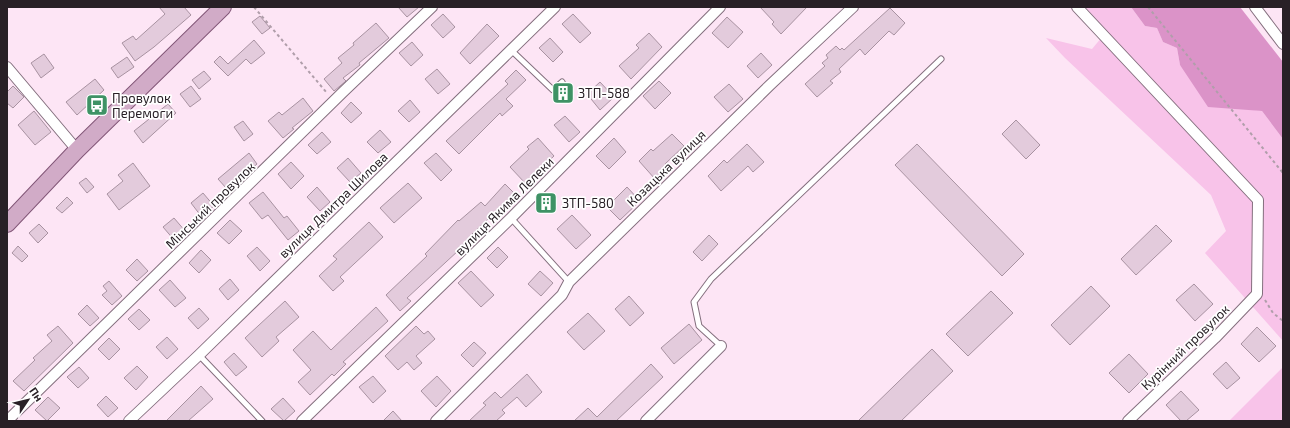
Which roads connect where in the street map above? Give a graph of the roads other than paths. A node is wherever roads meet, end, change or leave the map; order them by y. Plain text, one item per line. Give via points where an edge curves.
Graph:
1 (223, 7) edge
2 (432, 7) edge
3 (555, 7) edge
4 (720, 7) edge
5 (853, 7) edge
6 (1077, 7) edge
7 (1255, 7) edge
8 (1283, 44) edge
9 (511, 50) junction
10 (941, 59) dead end
11 (8, 72) edge
12 (562, 82) dead end
13 (77, 150) junction
14 (511, 218) junction
15 (7, 224) edge
16 (569, 282) junction
17 (721, 346) joint
18 (199, 355) junction
19 (7, 421) edge
20 (129, 421) edge
21 (262, 421) edge
22 (302, 421) edge
23 (436, 421) edge
24 (646, 421) edge
25 (1128, 421) edge

1 - 13 main road
2 - 19 street, Мінський провулок
3 - 9 street, вулиця Дмитра Шилова
4 - 14 street, вулиця Якима Лелеки
5 - 16 street, Козацька вулиця
6 - 25 street, Курінний провулок via 1258,200 1257,294
7 - 8 street
9 - 12 lane via 553,90
9 - 18 street, вулиця Дмитра Шилова
10 - 17 lane via 711,279 694,302 699,326
11 - 13 street
13 - 15 main road
14 - 16 lane
14 - 22 street, вулиця Якима Лелеки
16 - 23 street, Козацька вулиця via 562,295
17 - 24 street
18 - 20 street, вулиця Дмитра Шилова
18 - 21 lane

